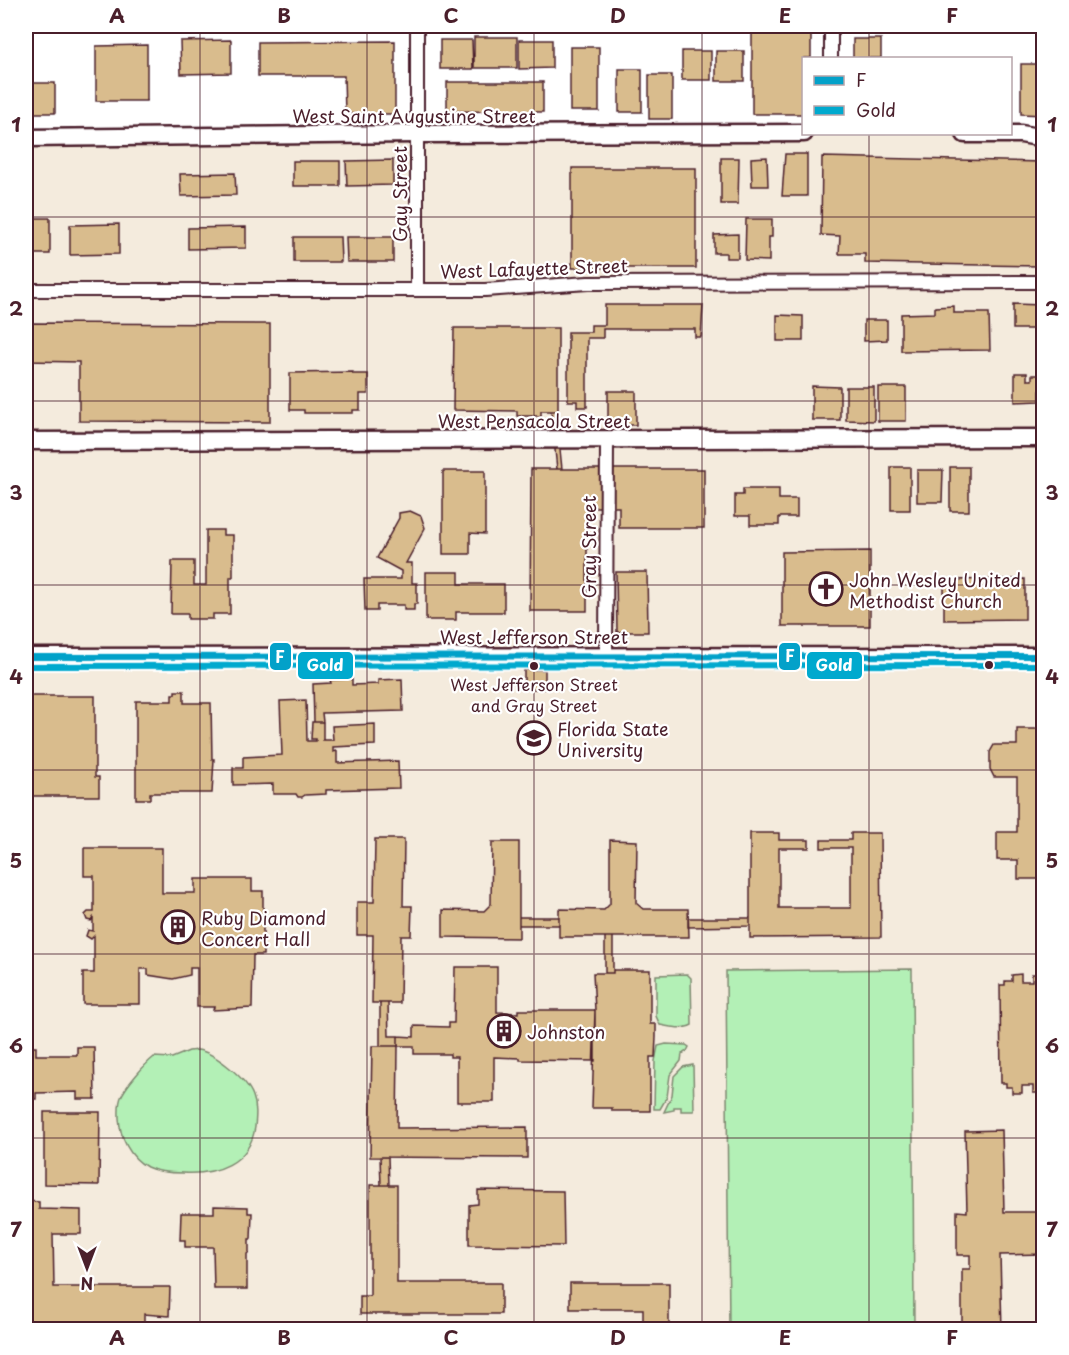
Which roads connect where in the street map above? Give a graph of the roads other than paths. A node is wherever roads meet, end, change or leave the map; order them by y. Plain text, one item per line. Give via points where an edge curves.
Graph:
1 (417, 26) edge
2 (831, 26) edge
3 (831, 57) edge
4 (417, 134) junction
5 (802, 134) edge
6 (1012, 134) edge
7 (26, 138) edge
8 (1044, 138) edge
9 (1044, 282) edge
10 (26, 290) edge
11 (417, 290) junction
12 (1044, 438) edge
13 (606, 440) junction
14 (26, 441) edge
15 (606, 655) junction
16 (1044, 656) edge
17 (26, 657) edge

1 - 4 street, Gay Street
2 - 3 street
4 - 5 main road, West Saint Augustine Street
4 - 7 main road, West Saint Augustine Street
4 - 11 street, Gay Street
6 - 8 main road
9 - 11 street, West Lafayette Street via 588,283
10 - 11 street, West Lafayette Street
12 - 13 main road, West Pensacola Street
13 - 14 main road, West Pensacola Street
13 - 15 street, Gray Street
15 - 16 main road, West Jefferson Street
15 - 17 main road, West Jefferson Street

